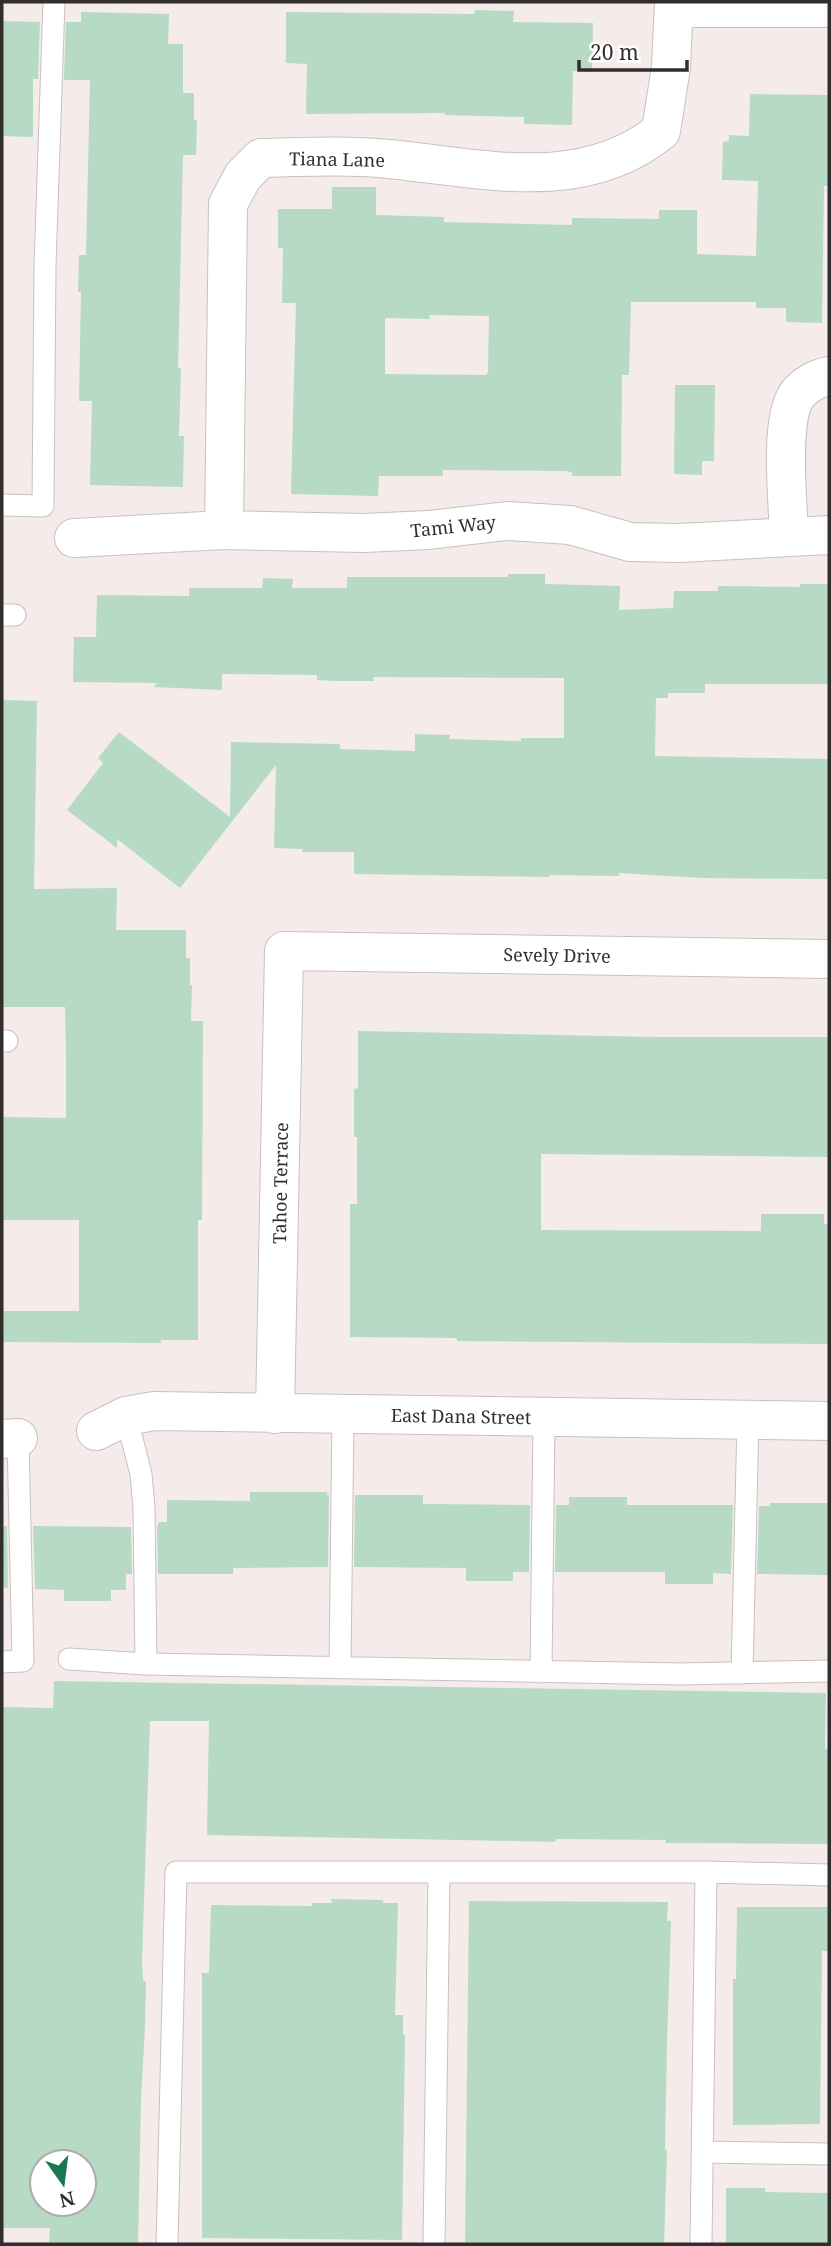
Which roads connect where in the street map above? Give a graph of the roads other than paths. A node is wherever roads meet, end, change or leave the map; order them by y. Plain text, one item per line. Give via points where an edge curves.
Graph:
1 (54, 2) edge
2 (674, 5) edge
3 (829, 8) edge
4 (829, 376) edge
5 (2, 505) edge
6 (224, 530) junction
7 (829, 535) edge
8 (789, 536) junction
9 (75, 538) dead end
10 (284, 951) joint
11 (829, 959) edge
12 (343, 1413) junction
13 (275, 1414) junction
14 (544, 1418) junction
15 (748, 1420) junction
16 (829, 1421) edge
17 (111, 1423) joint
18 (10, 1439) edge
19 (68, 1659) dead end
20 (2, 1661) edge
21 (146, 1664) junction
22 (340, 1668) junction
23 (829, 1671) edge
24 (541, 1672) junction
25 (742, 1673) junction
26 (439, 1872) junction
27 (706, 1872) junction
28 (829, 1875) edge
29 (702, 2152) junction
30 (829, 2154) edge
31 (167, 2244) edge
32 (434, 2244) edge
33 (701, 2244) edge

1 - 5 lane via 43,506
2 - 3 street
2 - 6 street, Tiana Lane via 661,131 604,164 556,172 481,171 387,158 261,158 243,176 228,204
4 - 8 street via 818,378 797,395 787,421
6 - 8 street, Tami Way via 364,533 507,521 570,525 630,542
6 - 9 street, Tami Way
7 - 8 street, Tami Way
10 - 11 street, Sevely Drive
10 - 13 street, Tahoe Terrace
12 - 13 street, East Dana Street
12 - 14 street, East Dana Street
12 - 22 lane
13 - 17 street, East Dana Street via 154,1411
14 - 15 street, East Dana Street
14 - 24 lane
15 - 16 street, East Dana Street
15 - 25 lane
17 - 21 lane via 141,1474
18 - 20 lane via 23,1661
19 - 21 lane
21 - 22 lane
22 - 24 lane
23 - 25 lane
24 - 25 lane
26 - 27 lane
26 - 31 lane via 176,1872
26 - 32 lane
27 - 28 lane
27 - 29 lane
29 - 30 lane
29 - 33 lane

